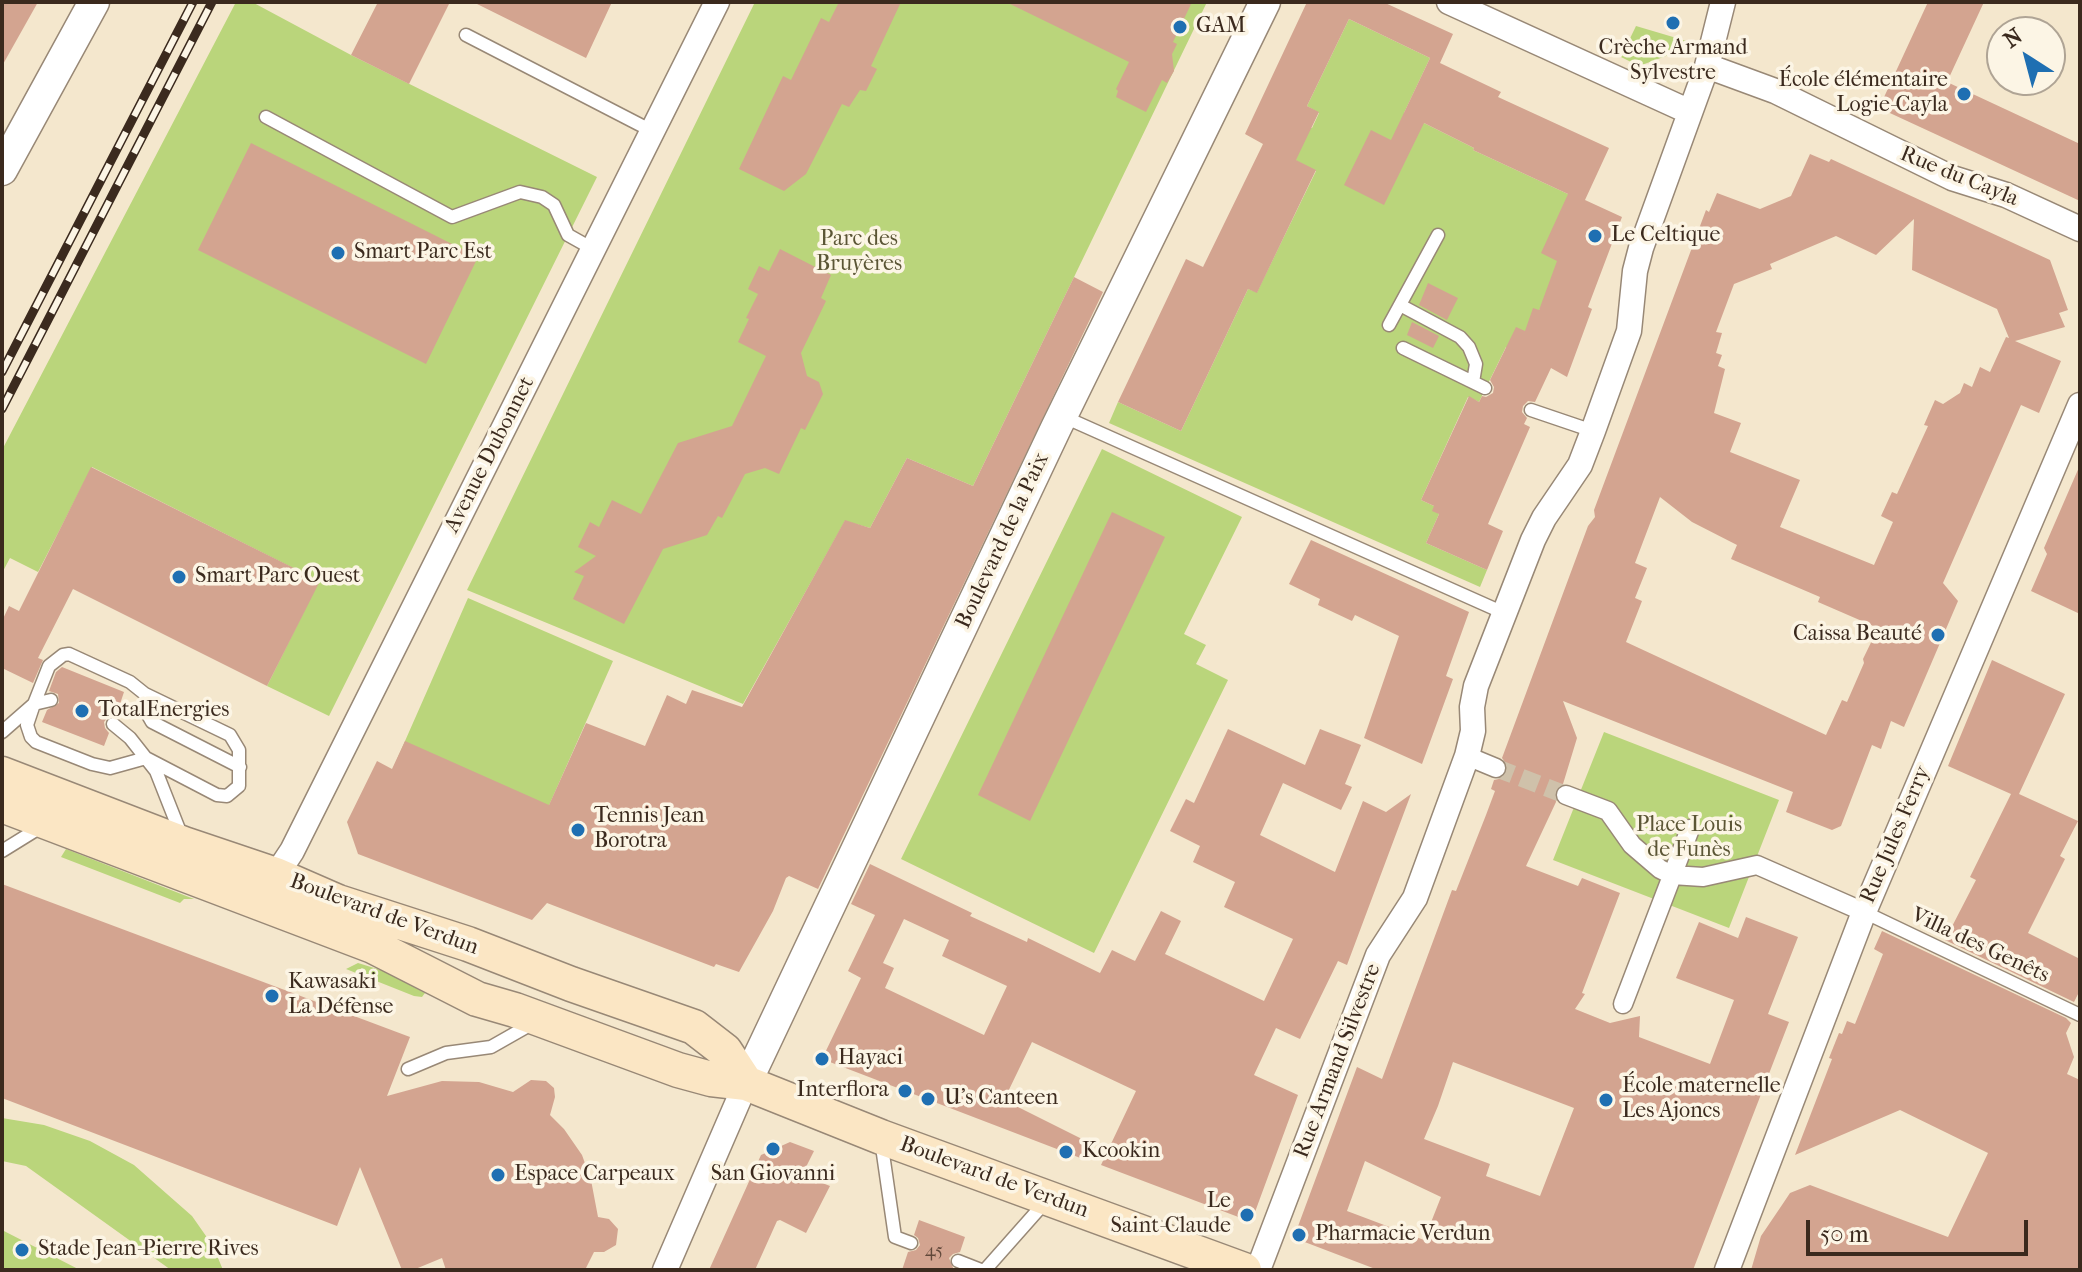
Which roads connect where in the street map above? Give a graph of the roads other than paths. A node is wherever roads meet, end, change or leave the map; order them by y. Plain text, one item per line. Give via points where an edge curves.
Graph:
1 (94, 2) edge
2 (717, 2) edge
3 (1265, 2) edge
4 (1449, 2) edge
5 (1723, 2) edge
6 (466, 35) dead end
7 (1707, 66) junction
8 (1690, 112) junction
9 (266, 117) dead end
10 (652, 131) junction
11 (2, 170) edge
12 (2080, 229) edge
13 (1438, 235) dead end
14 (593, 249) junction
15 (1400, 305) junction
16 (1389, 325) dead end
17 (1403, 348) dead end
18 (1473, 382) junction
19 (1485, 388) dead end
20 (2080, 405) edge
21 (1531, 410) dead end
22 (1062, 416) junction
23 (1593, 431) junction
24 (1504, 613) junction
25 (145, 694) junction
26 (51, 700) dead end
27 (34, 704) junction
28 (113, 724) dead end
29 (2, 732) edge
30 (1467, 756) junction
31 (146, 758) junction
32 (240, 767) junction
33 (1496, 768) tunnel mouth
34 (2, 774) edge
35 (1566, 795) tunnel mouth
36 (2, 805) edge
37 (47, 823) junction
38 (1690, 829) dead end
39 (184, 844) junction
40 (2, 851) edge
41 (276, 875) junction
42 (1672, 875) junction
43 (250, 899) junction
44 (1864, 912) junction
45 (1623, 1004) dead end
46 (2080, 1015) edge
47 (540, 1019) junction
48 (408, 1069) dead end
49 (746, 1083) junction
50 (881, 1137) junction
51 (1048, 1199) junction
52 (911, 1243) dead end
53 (958, 1261) dead end
54 (665, 1270) edge
55 (983, 1270) edge
56 (1244, 1270) edge
57 (1258, 1270) edge
58 (1727, 1270) edge

1 - 11 street
2 - 10 street, Avenue Dubonnet
3 - 22 street, Boulevard de la Paix
4 - 8 street
5 - 7 street, Rue Armand Silvestre
6 - 10 lane
7 - 8 street, Rue Armand Silvestre
7 - 12 street, Rue du Cayla via 1775,91 1952,178 2006,195
8 - 23 street, Rue Armand Silvestre via 1641,248 1629,331
9 - 14 lane via 452,217 520,192 542,197 554,205 568,235
10 - 14 street, Avenue Dubonnet
13 - 15 lane
14 - 41 street, Avenue Dubonnet
15 - 16 lane
15 - 18 lane via 1460,337 1476,364
17 - 18 lane
18 - 19 lane
20 - 44 street, Rue Jules Ferry
21 - 23 lane
22 - 24 lane
22 - 49 street, Boulevard de la Paix
23 - 24 street, Rue Armand Silvestre via 1580,465 1533,540
24 - 30 street, Rue Armand Silvestre via 1476,686
25 - 27 lane via 69,654 49,666
25 - 32 lane via 152,722
25 - 32 lane via 230,735 239,750
26 - 27 lane
27 - 29 lane
27 - 31 lane via 27,725 36,742 110,768
28 - 31 lane
30 - 33 street
30 - 57 street, Rue Armand Silvestre via 1415,898 1378,955
31 - 32 lane via 227,796 239,786
31 - 39 lane via 163,785
34 - 39 main road, Boulevard de Verdun
35 - 42 street via 1608,811 1632,845
36 - 37 main road, Boulevard de Verdun
37 - 40 lane
37 - 43 main road, Boulevard de Verdun
38 - 42 street
39 - 41 main road, Boulevard de Verdun
41 - 43 street, Avenue Dubonnet
41 - 49 main road, Boulevard de Verdun via 338,902 694,1027 725,1051
42 - 44 street via 1703,877 1757,865
42 - 45 street
43 - 47 main road, Boulevard de Verdun via 373,946 477,999
44 - 46 lane, Villa des Genêts
44 - 58 street, Rue Jules Ferry
47 - 48 lane via 491,1047 446,1053
47 - 49 main road, Boulevard de Verdun via 669,1067
49 - 50 main road, Boulevard de Verdun
49 - 54 street
50 - 51 main road, Boulevard de Verdun
50 - 52 lane via 895,1237
51 - 55 lane
51 - 56 main road, Boulevard de Verdun
53 - 55 lane

